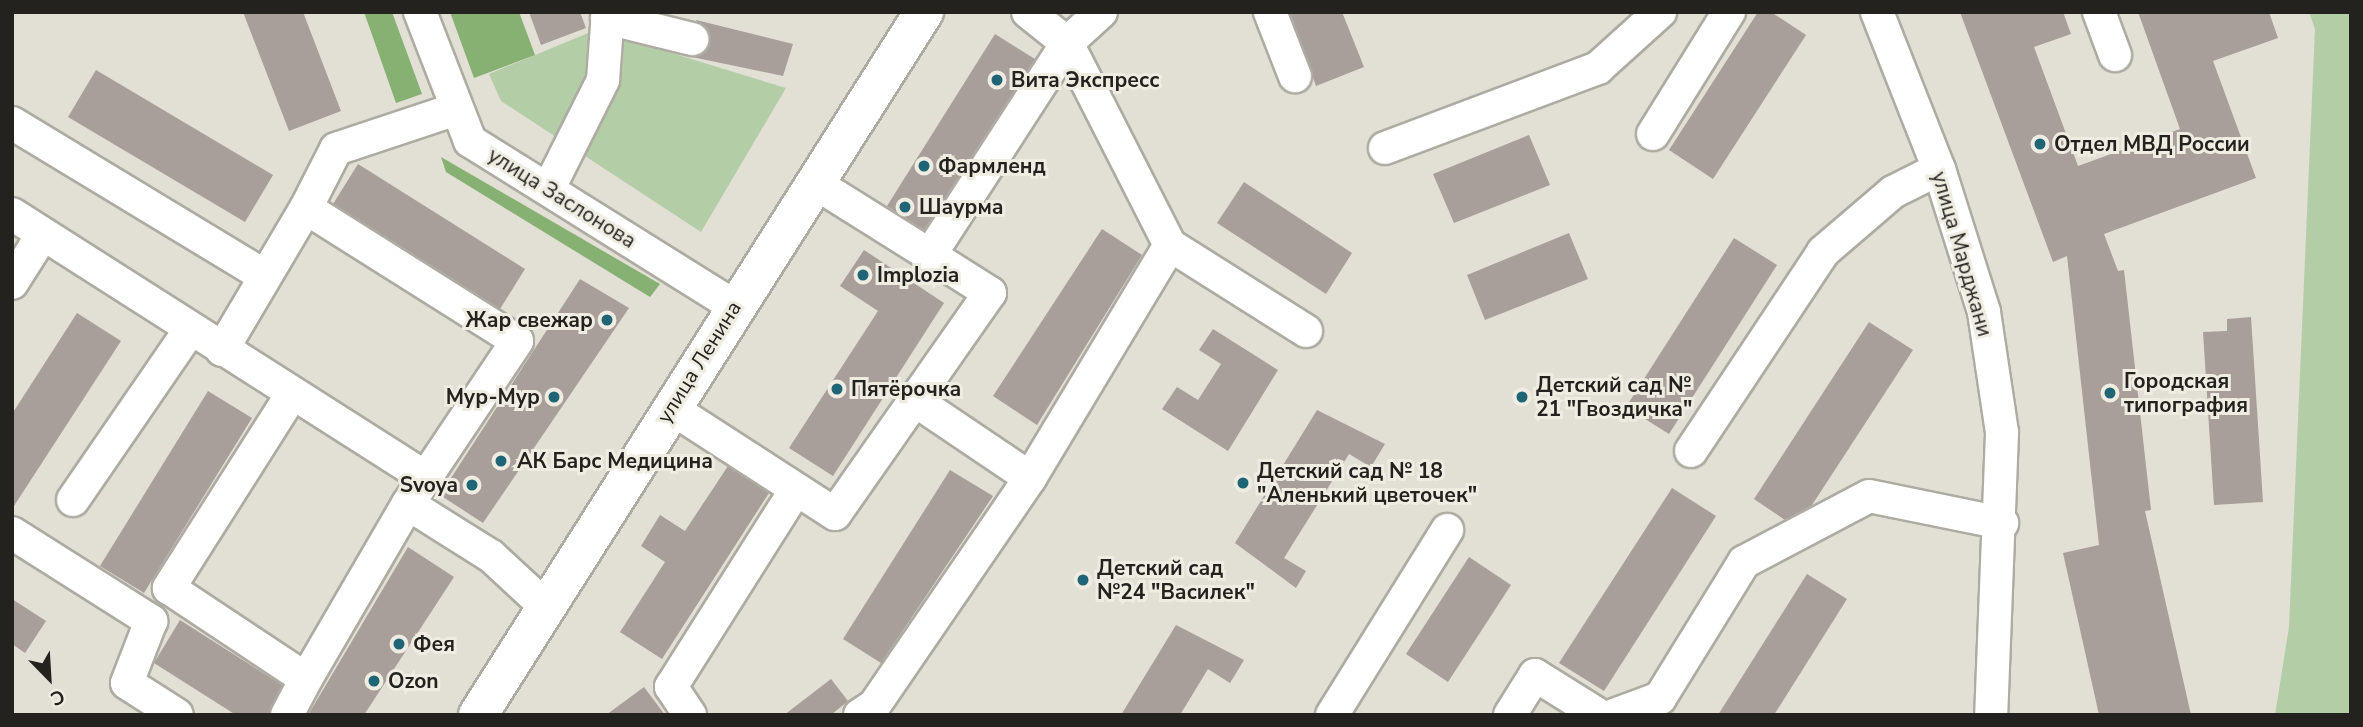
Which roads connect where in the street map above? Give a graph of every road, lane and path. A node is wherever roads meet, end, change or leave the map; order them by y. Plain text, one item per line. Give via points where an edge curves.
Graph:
1 (419, 12) edge
2 (924, 12) edge
3 (1028, 12) edge
4 (1101, 12) edge
5 (1270, 12) edge
6 (1660, 12) edge
7 (1729, 12) edge
8 (1877, 12) edge
9 (2099, 12) edge
10 (608, 15) edge
11 (692, 39) dead end
12 (1067, 43) junction
13 (2115, 55) dead end
14 (1295, 76) dead end
15 (456, 109) junction
16 (12, 123) edge
17 (1653, 134) dead end
18 (1385, 148) dead end
19 (1939, 169) junction
20 (816, 183) junction
21 (549, 188) junction
22 (306, 208) junction
23 (12, 214) edge
24 (43, 234) junction
25 (1170, 245) junction
26 (930, 255) junction
27 (261, 274) junction
28 (12, 283) edge
29 (734, 306) junction
30 (190, 330) junction
31 (1306, 331) dead end
32 (222, 350) junction
33 (292, 394) junction
34 (913, 399) junction
35 (671, 408) junction
36 (1691, 451) dead end
37 (425, 477) junction
38 (1030, 478) junction
39 (796, 489) junction
40 (73, 500) dead end
41 (408, 503) junction
42 (2002, 523) junction
43 (1447, 530) dead end
44 (12, 533) edge
45 (546, 607) junction
46 (306, 679) junction
47 (177, 715) edge
48 (287, 715) edge
49 (478, 715) edge
50 (690, 715) edge
51 (860, 715) edge
52 (1332, 715) edge
53 (1510, 715) edge
54 (1599, 715) edge
55 (1614, 715) edge
56 (1991, 715) edge

1 - 15 street, улица Заслонова
2 - 20 main road, улица Ленина
3 - 12 street
4 - 12 street
5 - 14 street
6 - 18 street via 1598,68
7 - 17 street
8 - 19 street, улица Марджани
9 - 13 street
10 - 11 street
10 - 21 street via 603,80
12 - 25 street
12 - 26 street
15 - 21 street, улица Заслонова via 470,141
15 - 22 street via 336,149
16 - 27 street
19 - 36 street via 1893,192 1823,252
19 - 42 street, улица Марджани via 1984,313 2002,433
20 - 26 street
20 - 29 main road, улица Ленина
21 - 29 street, улица Заслонова
22 - 27 street
22 - 37 street via 517,341
23 - 24 street
24 - 28 street
24 - 30 street
25 - 31 street
25 - 38 street
26 - 34 street via 990,293
27 - 32 street
29 - 35 main road, улица Ленина
30 - 32 street
30 - 40 street
32 - 33 street
33 - 37 street
33 - 46 street via 169,588
34 - 38 street
34 - 39 street via 835,514
35 - 39 street
35 - 45 main road, улица Ленина
37 - 41 street
38 - 51 street via 874,706
39 - 50 street via 671,687
41 - 45 street via 491,556
41 - 46 street
42 - 55 street via 1869,496 1744,562 1660,698
42 - 56 street, улица Марджани
43 - 52 street
44 - 47 street via 151,621 127,683
45 - 49 main road, улица Ленина
46 - 48 street
53 - 54 street via 1535,675

